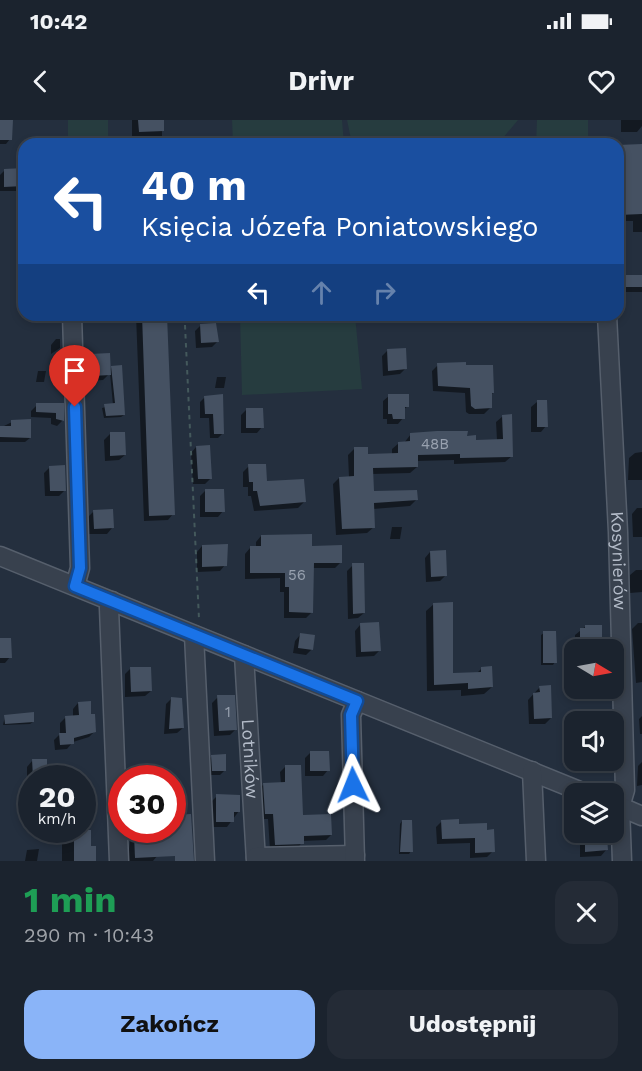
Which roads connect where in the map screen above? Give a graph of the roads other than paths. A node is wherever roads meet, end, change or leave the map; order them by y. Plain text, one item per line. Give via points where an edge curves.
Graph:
1 (72, 321) edge
2 (607, 321) edge
3 (0, 556) edge
4 (75, 586) junction
5 (112, 601) junction
6 (197, 636) junction
7 (244, 655) junction
8 (357, 701) junction
9 (532, 771) junction
10 (564, 785) edge
11 (624, 792) edge
12 (624, 809) edge
13 (642, 816) edge
14 (620, 843) edge
15 (355, 858) edge
16 (256, 859) edge
17 (119, 861) edge
18 (205, 861) edge
19 (536, 861) edge
20 (622, 861) edge

1 - 4 street via 80,568
2 - 11 street, Kosynierów via 618,532
3 - 4 street
4 - 5 street
5 - 6 street
5 - 17 street via 109,608
6 - 7 street
6 - 18 street
7 - 8 street
7 - 16 street, Lotników
8 - 9 street
8 - 15 street via 351,715
9 - 10 street
9 - 19 street
12 - 13 street
14 - 20 street, Kosynierów
15 - 16 street

